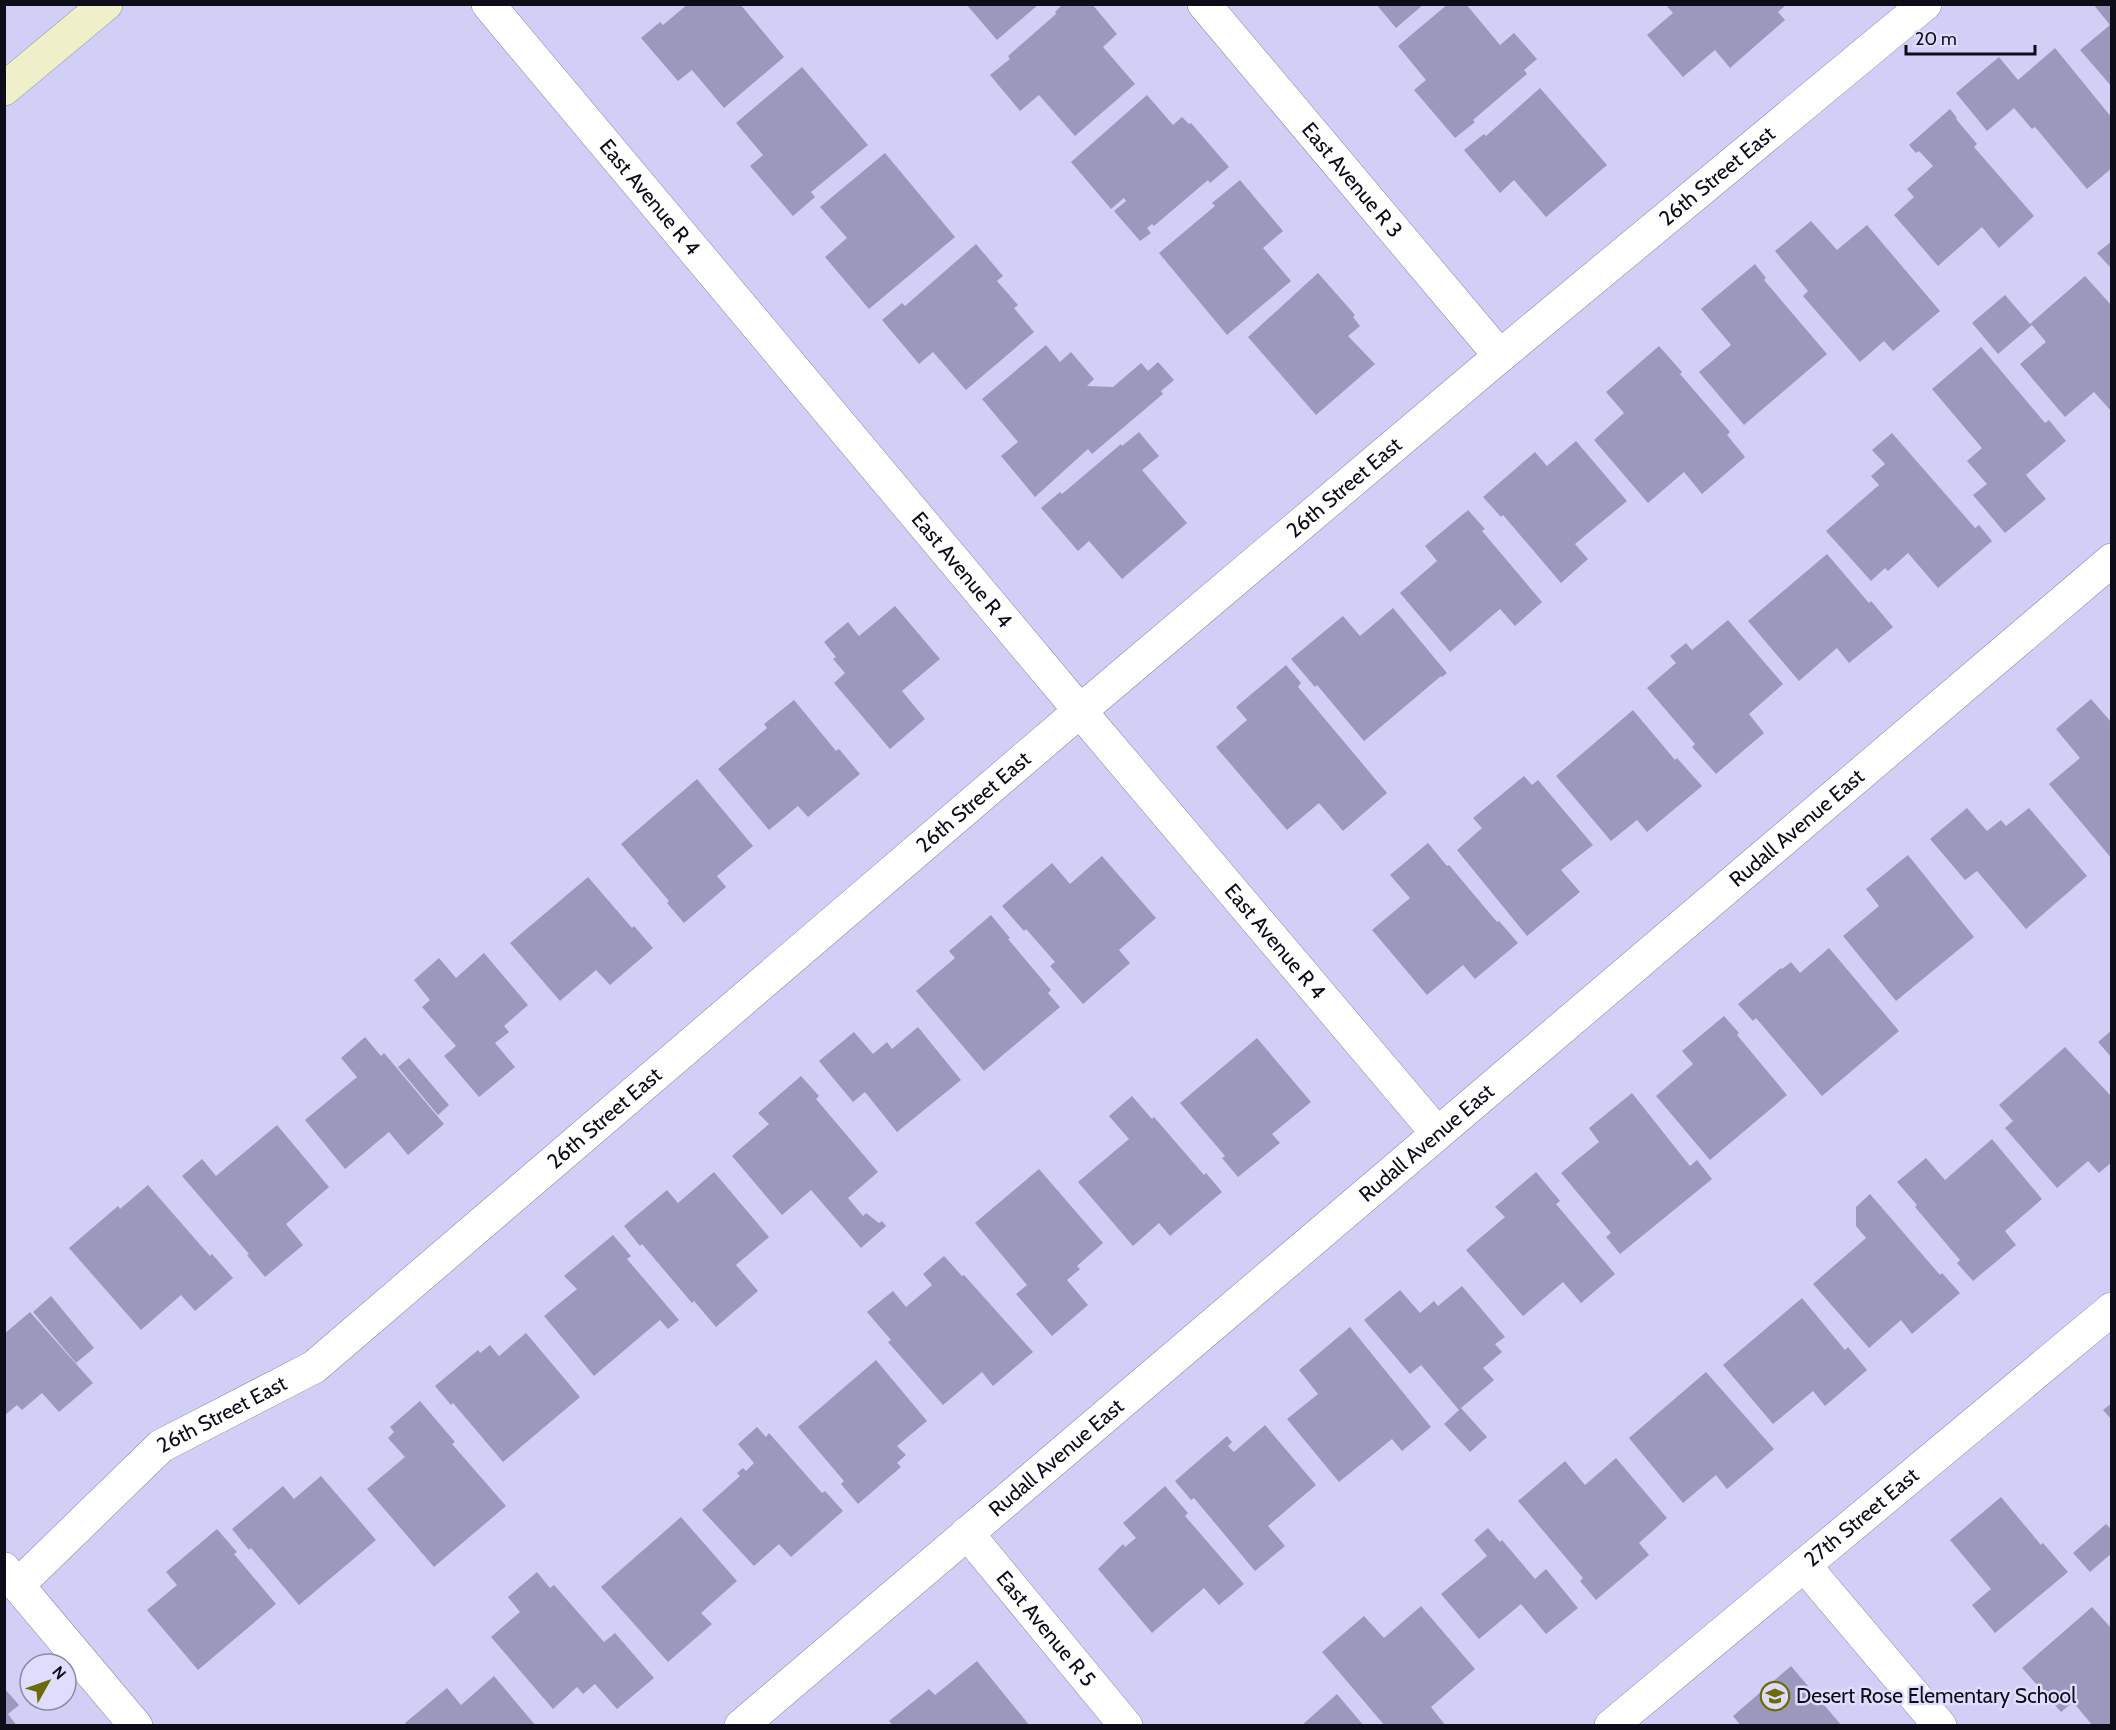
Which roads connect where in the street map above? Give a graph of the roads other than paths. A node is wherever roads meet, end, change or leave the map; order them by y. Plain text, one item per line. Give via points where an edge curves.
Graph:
1 (106, 4) edge
2 (488, 4) edge
3 (1203, 4) edge
4 (1925, 4) edge
5 (4, 89) edge
6 (1500, 356) junction
7 (2112, 560) edge
8 (1080, 711) junction
9 (1437, 1133) junction
10 (2112, 1310) edge
11 (967, 1533) junction
12 (1804, 1565) junction
13 (11, 1577) edge
14 (136, 1725) edge
15 (741, 1725) edge
16 (1126, 1725) edge
17 (1611, 1725) edge
18 (1940, 1725) edge

1 - 5 main road
2 - 8 street, East Avenue R 4
3 - 6 street, East Avenue R 3
4 - 6 street, 26th Street East
6 - 8 street, 26th Street East
7 - 9 street, Rudall Avenue East
8 - 9 street, East Avenue R 4
8 - 13 street, 26th Street East via 314,1367 161,1446
9 - 11 street, Rudall Avenue East
10 - 12 street, 27th Street East
11 - 15 street, Rudall Avenue East
11 - 16 street, East Avenue R 5
12 - 17 street, 27th Street East
12 - 18 street
13 - 14 street

